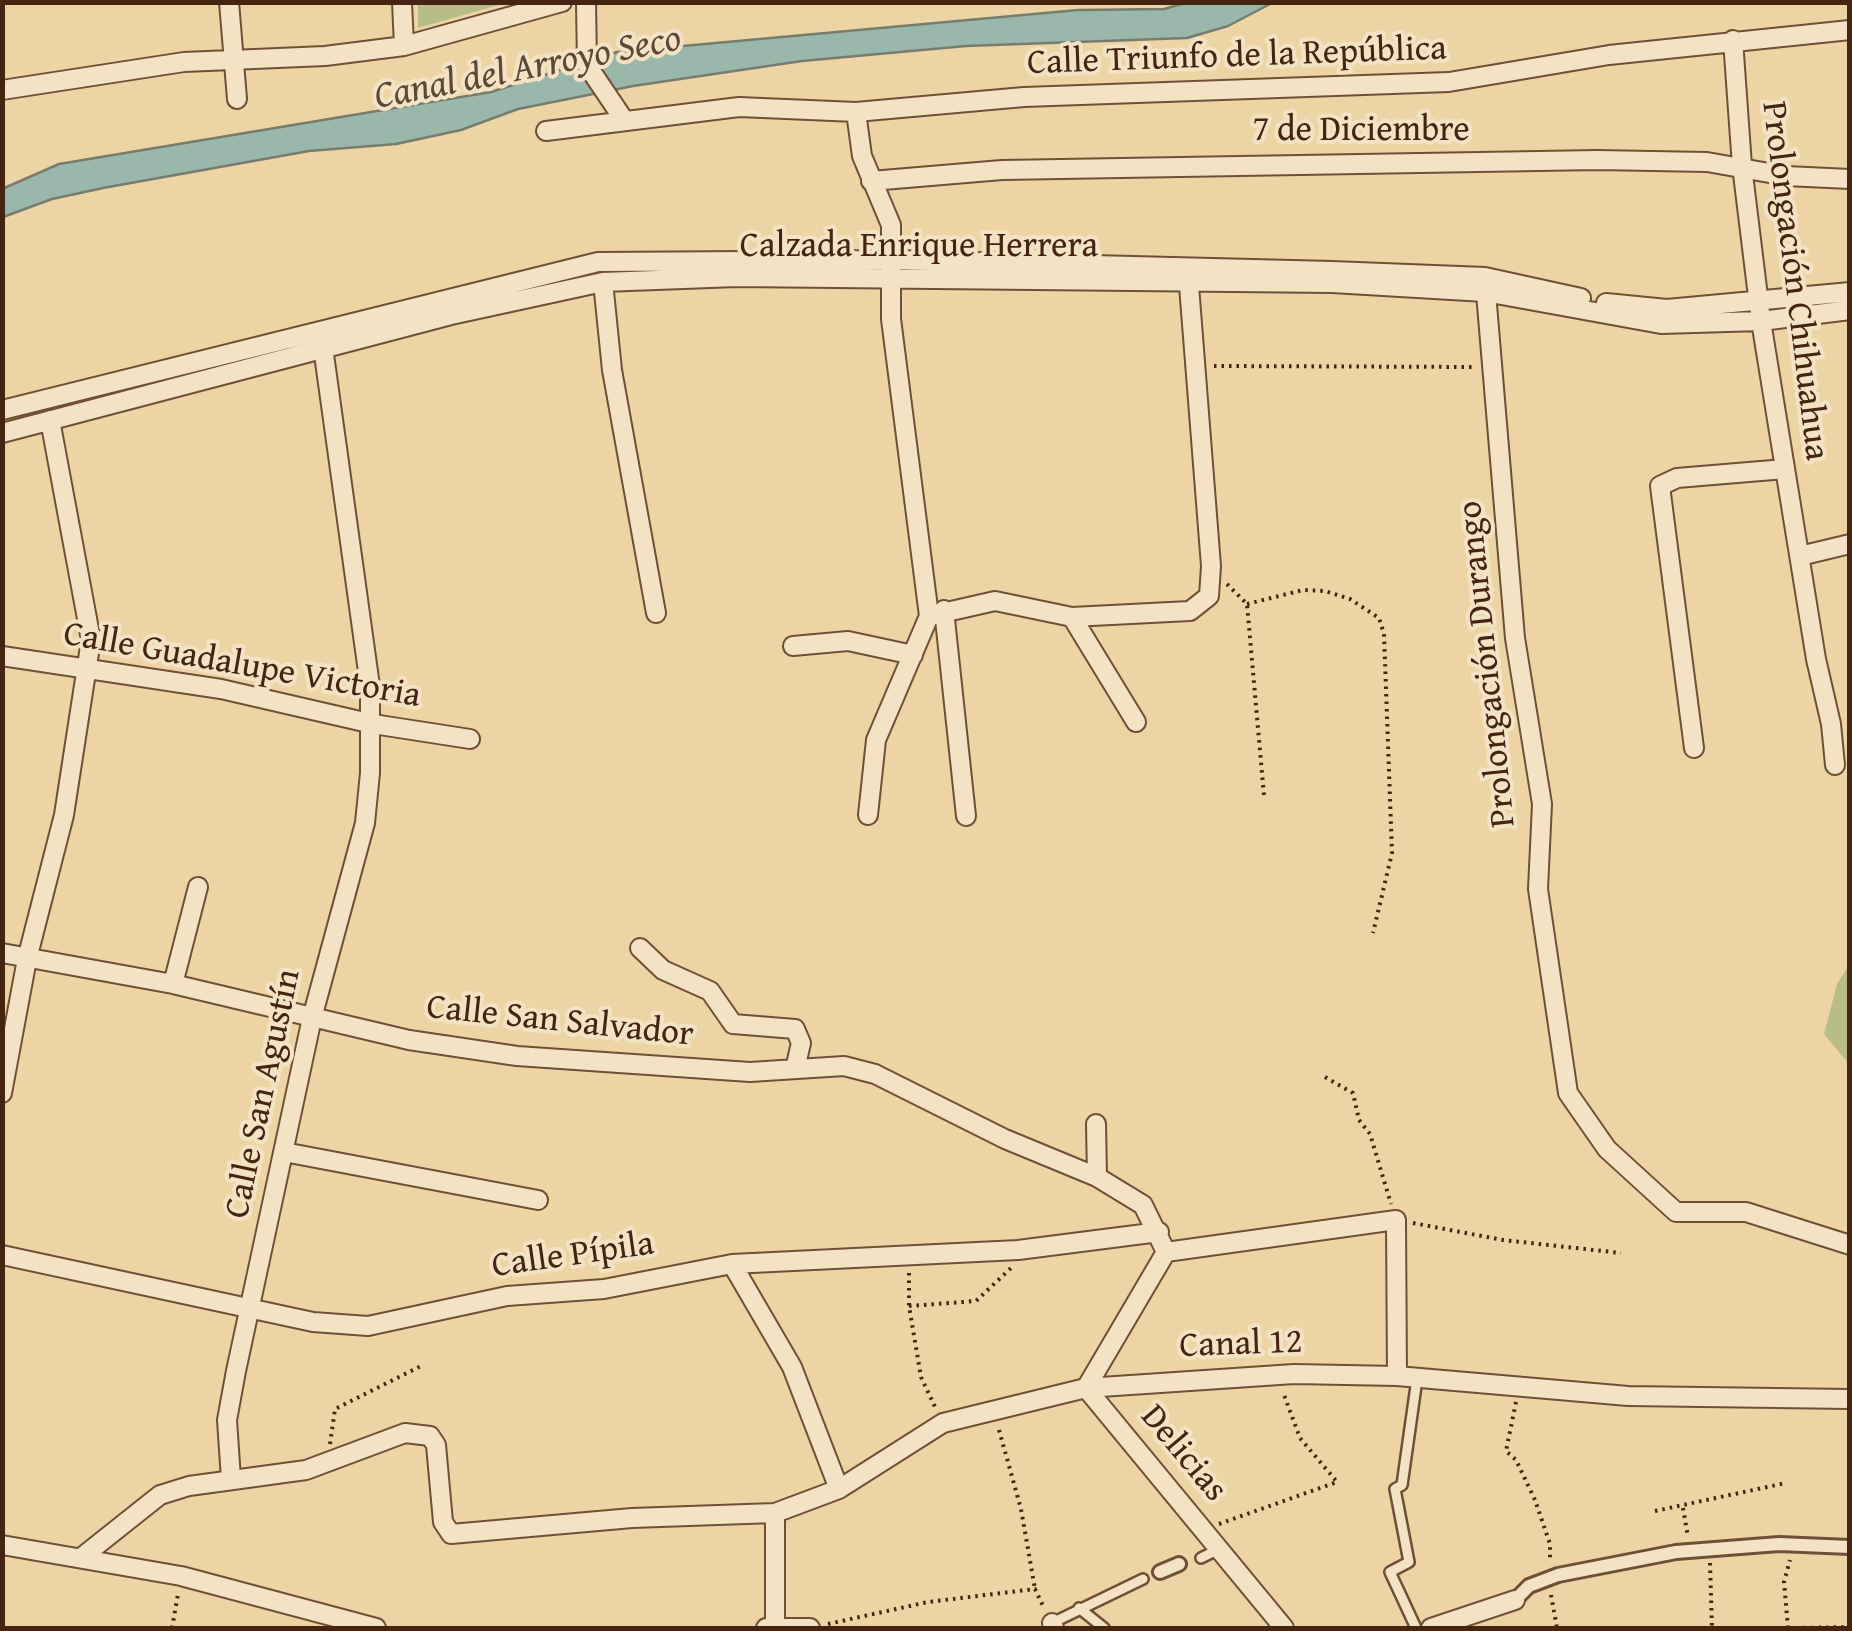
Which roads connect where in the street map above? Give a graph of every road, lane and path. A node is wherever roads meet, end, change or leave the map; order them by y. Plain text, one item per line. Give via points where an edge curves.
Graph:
1 (229, 2) edge
2 (402, 2) edge
3 (562, 2) edge
4 (586, 2) edge
5 (1850, 30) edge
6 (1733, 40) junction
7 (404, 46) junction
8 (234, 59) junction
9 (2, 90) edge
10 (237, 99) dead end
11 (856, 112) junction
12 (624, 120) junction
13 (546, 132) dead end
14 (1742, 166) junction
15 (1850, 179) edge
16 (871, 181) junction
17 (894, 260) junction
18 (1188, 274) junction
19 (890, 281) junction
20 (603, 282) junction
21 (1485, 284) junction
22 (1850, 292) edge
23 (1850, 310) edge
24 (1761, 312) junction
25 (322, 339) junction
26 (1193, 366) junction
27 (1489, 367) junction
28 (2, 410) edge
29 (50, 420) junction
30 (2, 433) edge
31 (1785, 469) junction
32 (1850, 544) edge
33 (1800, 556) junction
34 (656, 613) dead end
35 (936, 613) junction
36 (1072, 617) junction
37 (793, 646) dead end
38 (913, 655) junction
39 (2, 656) edge
40 (89, 673) junction
41 (1136, 722) dead end
42 (373, 724) junction
43 (470, 739) dead end
44 (1694, 748) dead end
45 (1835, 765) dead end
46 (1264, 796) dead end
47 (868, 816) dead end
48 (966, 816) dead end
49 (198, 888) dead end
50 (1372, 933) dead end
51 (640, 948) dead end
52 (2, 954) edge
53 (27, 959) junction
54 (174, 984) junction
55 (312, 1018) junction
56 (796, 1069) junction
57 (1324, 1077) dead end
58 (2, 1093) edge
59 (1096, 1124) dead end
60 (284, 1152) junction
61 (1097, 1176) junction
62 (538, 1200) dead end
63 (1396, 1220) junction
64 (1159, 1232) junction
65 (1850, 1245) edge
66 (1018, 1250) junction
67 (1166, 1252) junction
68 (1621, 1252) dead end
69 (908, 1253) junction
70 (2, 1255) edge
71 (732, 1264) junction
72 (908, 1306) junction
73 (253, 1308) junction
74 (422, 1366) dead end
75 (1285, 1375) junction
76 (1397, 1376) junction
77 (1418, 1378) junction
78 (1086, 1388) junction
79 (1518, 1388) junction
80 (1850, 1400) edge
81 (994, 1411) junction
82 (942, 1422) junction
83 (326, 1463) junction
84 (231, 1479) junction
85 (1786, 1483) dead end
86 (839, 1489) junction
87 (1683, 1508) junction
88 (1655, 1511) dead end
89 (774, 1512) junction
90 (1202, 1528) junction
91 (1792, 1544) junction
92 (2, 1545) edge
93 (1850, 1547) edge
94 (1709, 1550) junction
95 (1691, 1551) junction
96 (1226, 1555) junction
97 (82, 1557) junction
98 (1201, 1558) dead end
99 (1179, 1564) dead end
100 (1160, 1572) dead end
101 (181, 1576) junction
102 (1550, 1578) junction
103 (1143, 1579) dead end
104 (1034, 1589) junction
105 (1515, 1600) joint
106 (1079, 1608) junction
107 (1053, 1626) edge
108 (1850, 1627) edge
109 (172, 1628) edge
110 (376, 1628) edge
111 (771, 1628) edge
112 (810, 1628) edge
113 (1104, 1628) edge
114 (1284, 1628) edge
115 (1416, 1628) edge
116 (1431, 1628) edge
117 (1556, 1628) edge
118 (1712, 1628) edge
119 (1788, 1628) edge
120 (1796, 1628) edge

1 - 8 street
2 - 7 street
3 - 7 street
4 - 12 street via 588,65
5 - 6 street, Calle Triunfo de la República
6 - 11 street, Calle Triunfo de la República via 1449,82 1024,97
6 - 14 street, Prolongación Chihuahua
7 - 8 street
8 - 9 street
8 - 10 street
11 - 12 street, Calle Triunfo de la República via 752,106
11 - 16 street
12 - 13 street, Calle Triunfo de la República
14 - 15 street, 7 de Diciembre
14 - 16 street, 7 de Diciembre via 1598,160 1266,163 1002,170
14 - 24 street, Prolongación Chihuahua
16 - 17 street via 890,225
17 - 18 street, Calzada Enrique Herrera
17 - 19 street
17 - 25 street, Calzada Enrique Herrera via 598,262
18 - 19 street, Calzada Enrique Herrera
18 - 21 street, Calzada Enrique Herrera
18 - 26 street
19 - 20 street, Calzada Enrique Herrera
19 - 35 street
20 - 25 street, Calzada Enrique Herrera
20 - 34 street via 612,370
21 - 24 street, Calzada Enrique Herrera via 1661,324
21 - 27 street, Prolongación Durango
22 - 24 street, Calzada Enrique Herrera
23 - 24 street, Calzada Enrique Herrera
24 - 31 street, Prolongación Chihuahua
25 - 28 street, Calzada Enrique Herrera
25 - 29 street, Calzada Enrique Herrera
25 - 42 street, Calle San Agustín
26 - 27 path
26 - 36 street via 1209,596 1200,606
27 - 65 street, Prolongación Durango via 1515,638 1542,804 1538,889 1568,1092 1607,1149 1676,1212 1746,1212
29 - 30 street, Calzada Enrique Herrera
29 - 40 street via 88,609
31 - 33 street, Prolongación Chihuahua
31 - 44 street via 1677,478 1660,486
32 - 33 street
33 - 45 street, Prolongación Chihuahua
35 - 36 street via 995,601
35 - 38 street
35 - 48 street
36 - 41 street
37 - 38 street via 848,641
38 - 47 street via 876,740
39 - 40 street, Calle Guadalupe Victoria
40 - 42 street, Calle Guadalupe Victoria via 221,690
40 - 53 street via 64,816
42 - 43 street, Calle Guadalupe Victoria
42 - 55 street, Calle San Agustín via 364,823
46 - 50 path via 1247,604 1303,590 1350,599 1379,618 1384,634 1392,835
49 - 54 street
51 - 56 street via 674,976 710,991 733,1024 795,1029 801,1044
52 - 53 street, Calle San Salvador
53 - 54 street, Calle San Salvador
53 - 58 street
54 - 55 street, Calle San Salvador
55 - 56 street, Calle San Salvador via 517,1056 750,1072
55 - 60 street, Calle San Agustín
56 - 61 street, Calle San Salvador via 844,1066 875,1074 1004,1139
57 - 63 path via 1353,1092
59 - 61 street
60 - 62 street
60 - 73 street, Calle San Agustín
61 - 64 street, Calle San Salvador via 1143,1205
63 - 67 street
63 - 68 path
63 - 76 street
64 - 66 street, Calle Pípila
64 - 67 street
66 - 69 street, Calle Pípila
66 - 72 path via 1008,1274 984,1297
67 - 78 street
69 - 71 street, Calle Pípila
69 - 72 path
70 - 73 street, Calle Pípila
71 - 73 street, Calle Pípila via 604,1289 507,1296 368,1326
71 - 86 street via 792,1367
72 - 82 path via 921,1378
73 - 84 street, Calle San Agustín via 227,1420
74 - 83 path via 336,1409
75 - 76 street, Canal 12
75 - 78 street, Canal 12
75 - 90 path via 1284,1396 1300,1438 1338,1482
76 - 77 street, Canal 12
77 - 79 street, Canal 12
77 - 115 lane via 1402,1485 1396,1489 1409,1562 1390,1572
78 - 81 street, Canal 12
78 - 90 street, Delicias
79 - 80 street, Canal 12
79 - 102 path via 1506,1451 1535,1500 1550,1544
81 - 82 street, Canal 12
81 - 104 path
82 - 86 street, Canal 12
83 - 84 street
83 - 89 street, Canal 12 via 406,1433 430,1436 446,1530 458,1535
84 - 97 street via 160,1495
85 - 87 path
86 - 89 street, Canal 12
87 - 88 path
87 - 95 path
89 - 111 street
90 - 96 street, Delicias
91 - 93 street
91 - 94 street
91 - 119 path via 1784,1582
92 - 97 street
94 - 95 street
94 - 118 path
95 - 102 street
96 - 98 lane
96 - 114 street, Delicias
97 - 101 street
99 - 100 street
101 - 109 path
101 - 110 street
102 - 105 street
102 - 117 path
103 - 106 lane
104 - 107 path
104 - 112 path via 928,1602
105 - 116 street
106 - 107 lane
106 - 113 lane
108 - 120 path
111 - 112 street

